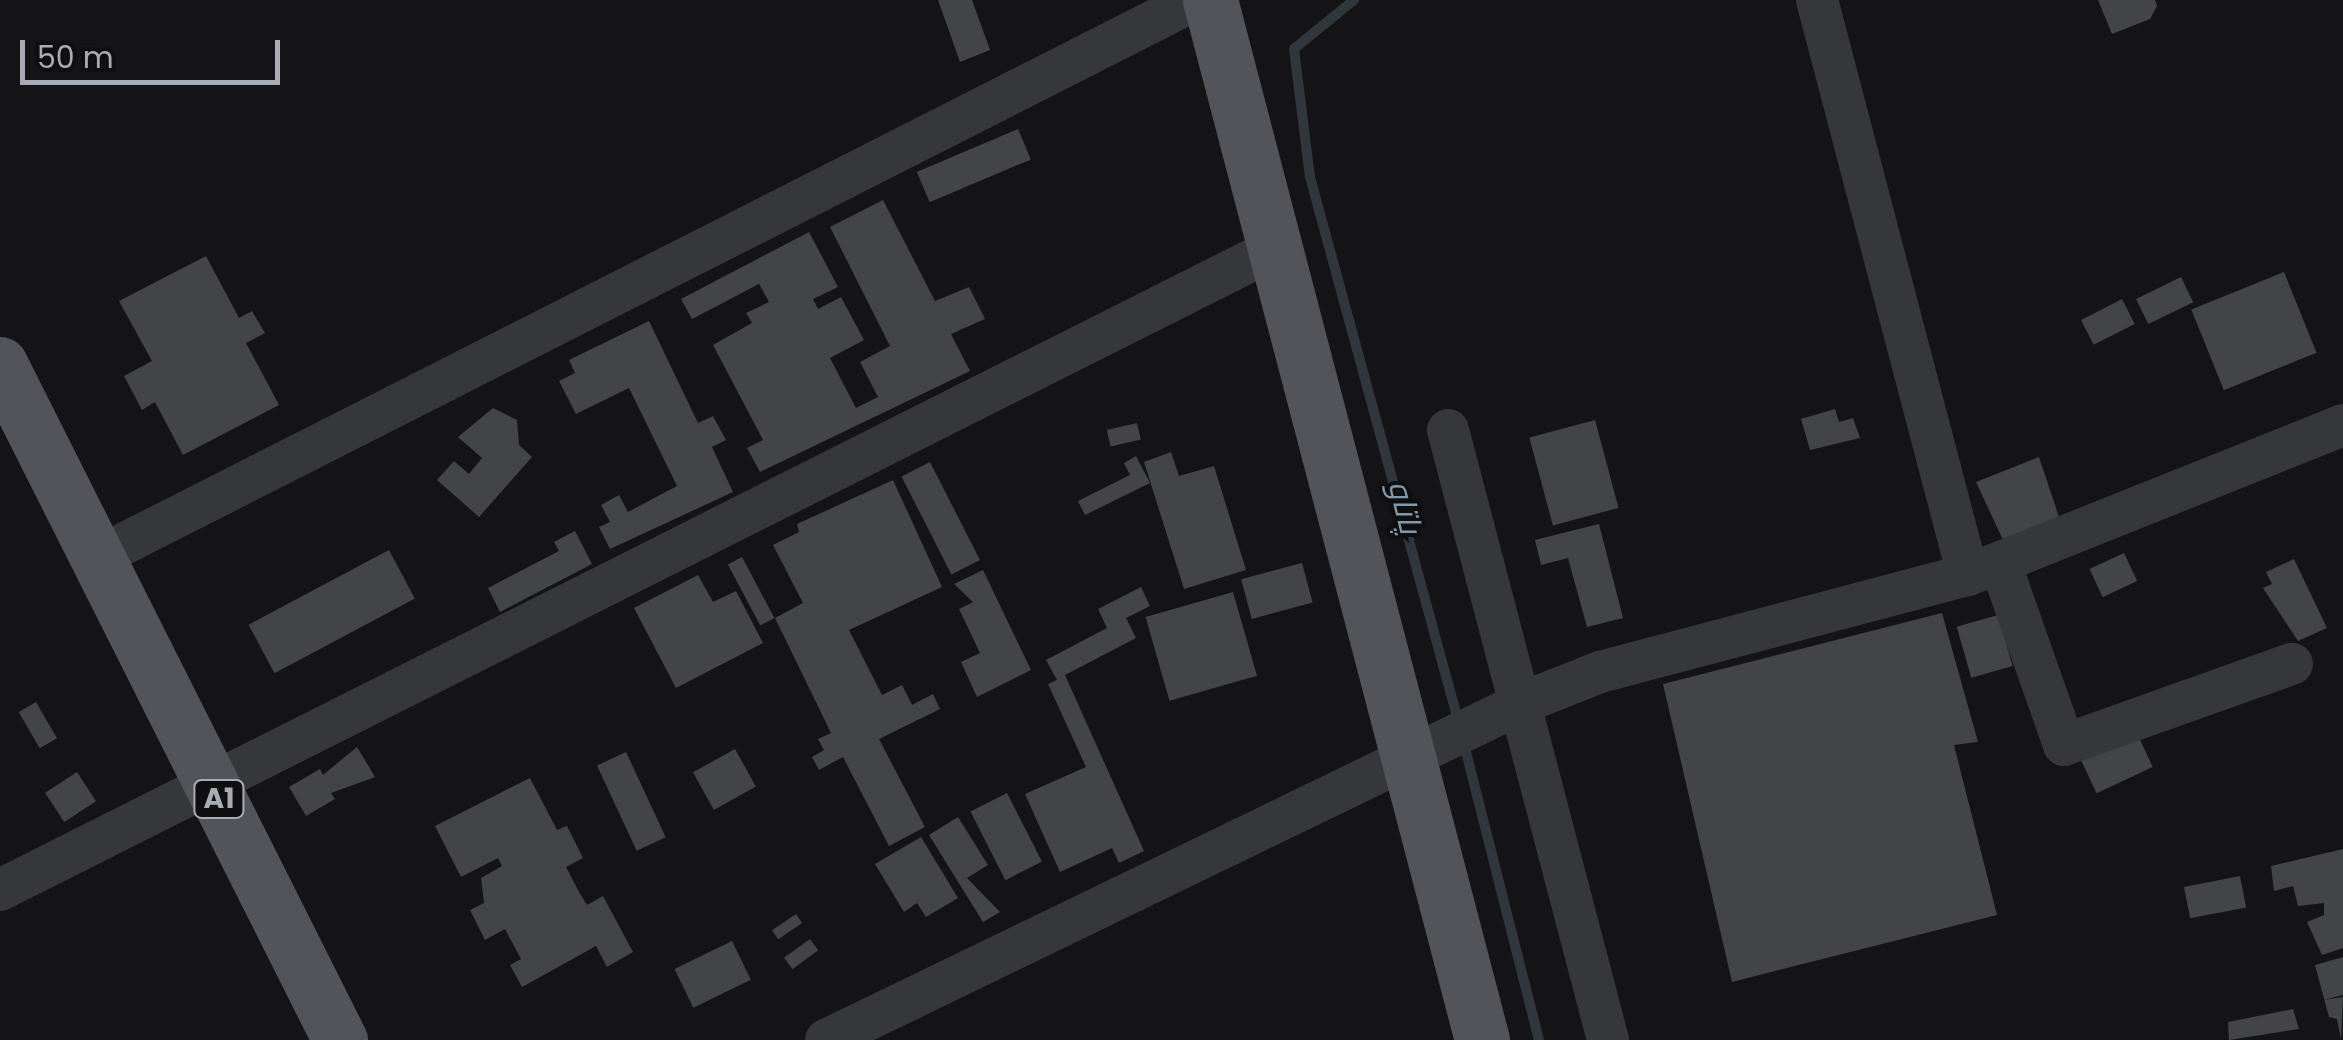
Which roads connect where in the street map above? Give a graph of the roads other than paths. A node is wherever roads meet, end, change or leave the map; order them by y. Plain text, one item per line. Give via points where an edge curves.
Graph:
1 (1195, 0) edge
2 (1210, 0) edge
3 (1816, 0) edge
4 (1276, 248) junction
5 (0, 364) edge
6 (2343, 425) edge
7 (1448, 430) dead end
8 (96, 558) junction
9 (1984, 569) junction
10 (2292, 664) dead end
11 (1507, 711) junction
12 (1430, 746) junction
13 (211, 784) junction
14 (0, 890) edge
15 (340, 1040) edge
16 (826, 1040) edge
17 (1482, 1040) edge
18 (1608, 1040) edge

1 - 8 street
2 - 4 main road
3 - 9 street
4 - 12 main road
4 - 13 street
5 - 8 main road
6 - 9 street
7 - 11 street
8 - 13 main road, A1
9 - 10 street via 2064,744
9 - 11 street via 1600,672
11 - 12 street
11 - 18 street
12 - 16 street
12 - 17 main road
13 - 14 street
13 - 15 main road, A1

